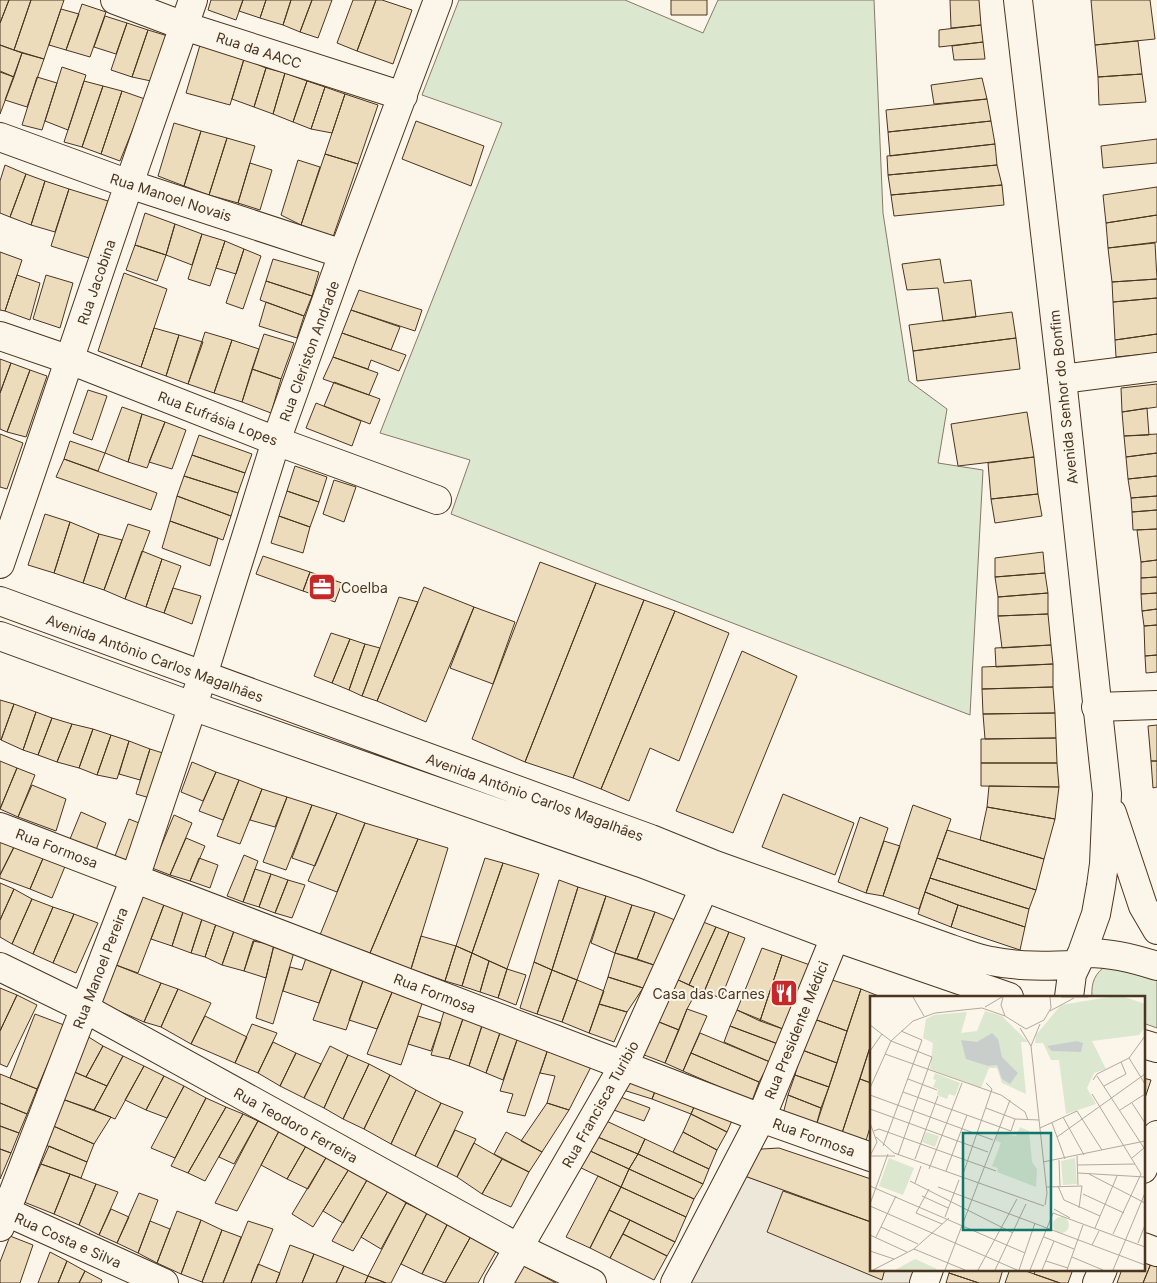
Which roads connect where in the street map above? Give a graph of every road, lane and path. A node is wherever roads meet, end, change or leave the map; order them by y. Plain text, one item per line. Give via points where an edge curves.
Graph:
1 (116, 0) edge
2 (194, 0) edge
3 (438, 0) edge
4 (1018, 0) edge
5 (184, 26) junction
6 (403, 96) junction
7 (0, 137) edge
8 (129, 184) junction
9 (343, 254) junction
10 (0, 336) edge
11 (70, 360) junction
12 (1157, 366) edge
13 (1062, 379) junction
14 (276, 441) junction
15 (437, 500) dead end
16 (0, 564) edge
17 (0, 601) edge
18 (0, 636) edge
19 (203, 675) junction
20 (1157, 705) edge
21 (192, 706) junction
22 (1096, 707) junction
23 (1107, 794) junction
24 (0, 827) edge
25 (646, 851) junction
26 (709, 876) junction
27 (135, 878) junction
28 (1157, 930) edge
29 (834, 937) junction
30 (1079, 959) junction
31 (1157, 966) edge
32 (0, 967) edge
33 (1006, 996) edge
34 (1069, 996) edge
35 (84, 1008) junction
36 (1144, 1044) edge
37 (1157, 1048) edge
38 (624, 1065) junction
39 (760, 1118) junction
40 (1157, 1135) edge
41 (870, 1158) edge
42 (1144, 1167) edge
43 (2, 1216) edge
44 (1144, 1247) edge
45 (519, 1248) junction
46 (1157, 1252) edge
47 (929, 1270) edge
48 (1103, 1270) edge
49 (164, 1283) edge
50 (498, 1283) edge
51 (592, 1283) edge
52 (675, 1283) edge
53 (924, 1283) edge
54 (1097, 1283) edge

1 - 5 street, Rua da AACC
2 - 5 street, Rua Jacobina
3 - 6 street, Rua Cleriston Andrade
4 - 13 street, Avenida Senhor do Bonfim
5 - 6 street, Rua da AACC
5 - 8 street, Rua Jacobina
6 - 9 street, Rua Cleriston Andrade
7 - 8 street, Rua Manoel Novais
8 - 9 street, Rua Manoel Novais
8 - 11 street, Rua Jacobina
9 - 14 street, Rua Cleriston Andrade
10 - 11 street, Rua Eufrásia Lopes
11 - 14 street, Rua Eufrásia Lopes
11 - 16 street, Rua Jacobina
12 - 13 street
13 - 22 street, Avenida Senhor do Bonfim
14 - 15 street, Rua Eufrásia Lopes
14 - 19 street, Rua Cleriston Andrade
17 - 19 street, Avenida Antônio Carlos Magalhães
18 - 21 street, Avenida Antônio Carlos Magalhães
19 - 21 street, Rua Cleriston Andrade
19 - 25 street, Avenida Antônio Carlos Magalhães
20 - 22 street
21 - 25 street, Avenida Antônio Carlos Magalhães
21 - 27 street, Rua Manoel Pereira
22 - 23 street, Avenida Senhor do Bonfim
23 - 28 street, Avenida Senhor do Bonfim via 1143,906
23 - 30 street, Avenida Senhor do Bonfim via 1104,864 1096,914
24 - 27 street, Rua Formosa
25 - 26 street, Avenida Antônio Carlos Magalhães
26 - 29 street, Avenida Antônio Carlos Magalhães
26 - 30 street, Avenida Antônio Carlos Magalhães via 989,961 1029,966
26 - 38 street, Rua Francisca Turibio
27 - 35 street, Rua Manoel Pereira
27 - 38 street, Rua Formosa
29 - 33 street, Avenida Antônio Carlos Magalhães
29 - 39 street, Rua Presidente Médici
30 - 31 street, Avenida Antônio Carlos Magalhães via 1095,953
30 - 34 street, Avenida Senhor do Bonfim via 1072,974
32 - 35 street, Rua Teodoro Ferreira
35 - 43 street, Rua Manoel Pereira
35 - 45 street, Rua Teodoro Ferreira
36 - 37 street
38 - 39 street, Rua Formosa
38 - 45 street, Rua Francisca Turibio
39 - 41 street, Rua Formosa
39 - 52 street, Rua Presidente Médici
40 - 42 street
43 - 49 street, Rua Costa e Silva
44 - 46 street
45 - 50 street, Rua Francisca Turibio
45 - 51 street, Rua Teodoro Ferreira
47 - 53 street
48 - 54 street

